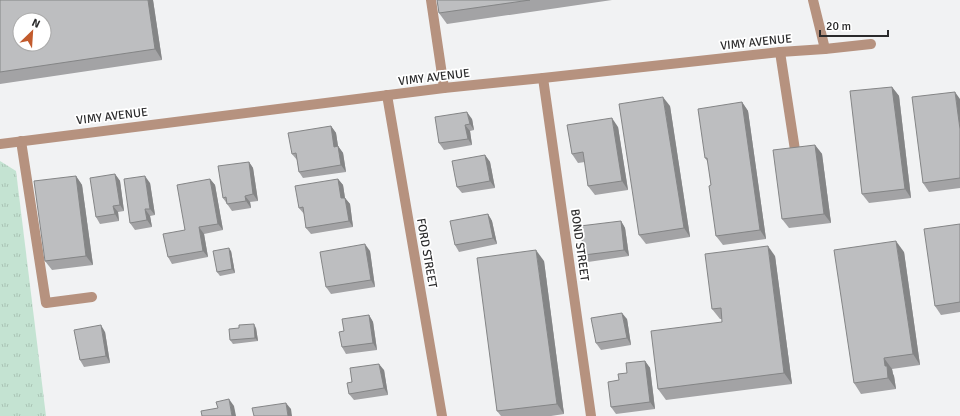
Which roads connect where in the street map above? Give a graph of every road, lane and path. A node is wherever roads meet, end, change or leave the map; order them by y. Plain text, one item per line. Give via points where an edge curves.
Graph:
1 (431, 0) edge
2 (813, 0) edge
3 (871, 44) dead end
4 (825, 49) junction
5 (780, 52) junction
6 (543, 78) junction
7 (444, 88) junction
8 (386, 95) junction
9 (21, 141) junction
10 (0, 144) edge
11 (795, 150) edge
12 (92, 297) dead end
13 (442, 416) edge
14 (591, 416) edge

1 - 7 street
2 - 4 street
3 - 4 street, VIMY AVENUE
4 - 5 street, VIMY AVENUE
5 - 6 street, VIMY AVENUE
5 - 11 street
6 - 7 street, VIMY AVENUE
6 - 14 street, BOND STREET
7 - 8 street, VIMY AVENUE
8 - 9 street, VIMY AVENUE
8 - 13 street, FORD STREET
9 - 10 street, VIMY AVENUE
9 - 12 street via 46,303

